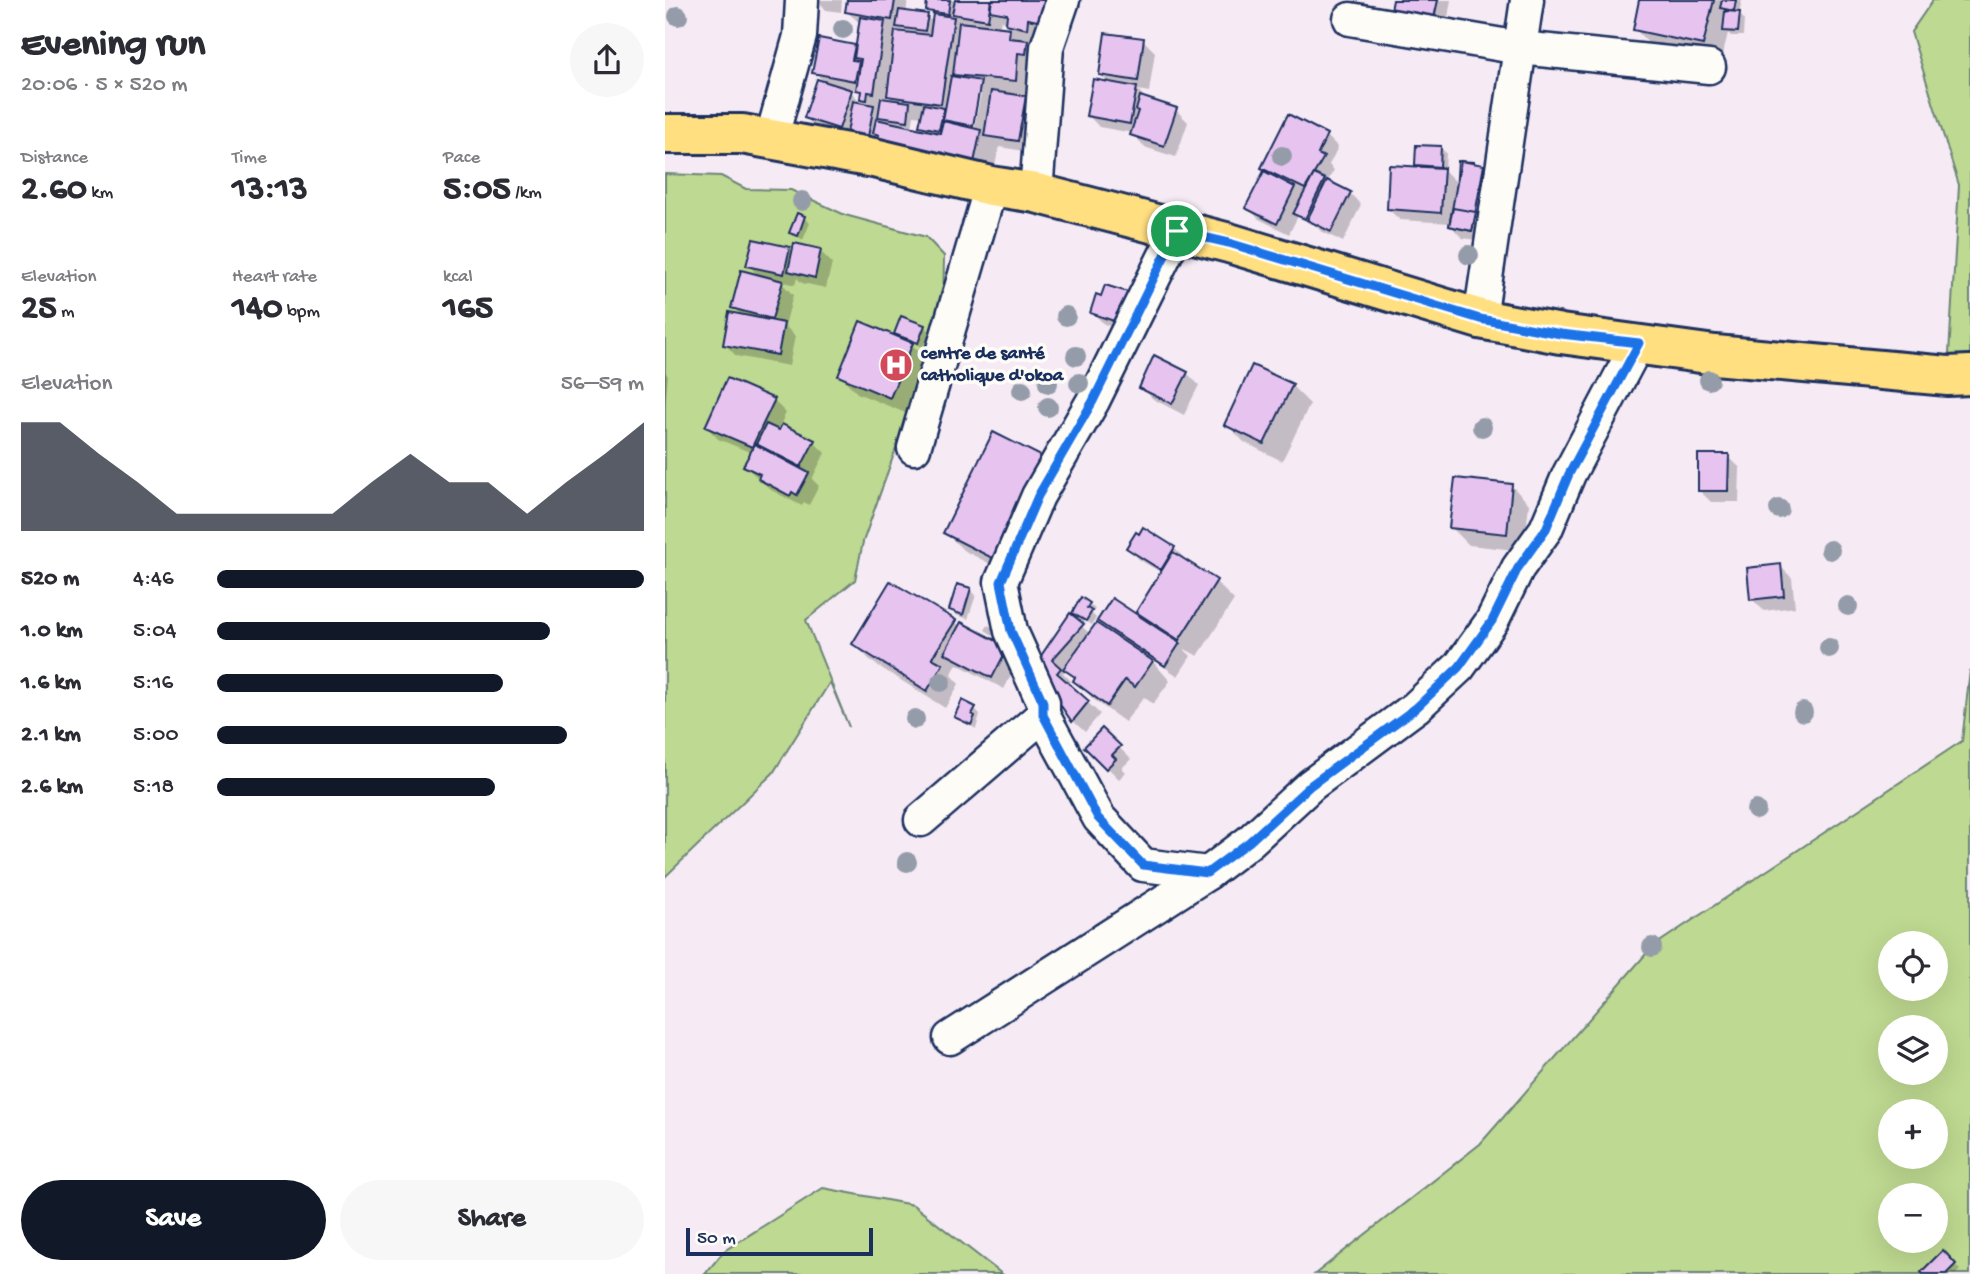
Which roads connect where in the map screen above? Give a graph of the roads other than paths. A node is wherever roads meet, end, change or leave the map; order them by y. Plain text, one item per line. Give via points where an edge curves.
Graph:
1 (802, 0) edge
2 (1063, 0) edge
3 (1527, 0) edge
4 (1350, 19) dead end
5 (1520, 48) junction
6 (1709, 67) dead end
7 (665, 134) edge
8 (771, 140) junction
9 (991, 186) junction
10 (1036, 193) junction
11 (1177, 231) junction
12 (1480, 319) junction
13 (1639, 343) junction
14 (1970, 375) edge
15 (914, 448) dead end
16 (1043, 715) junction
17 (921, 820) dead end
18 (1207, 873) junction
19 (950, 1038) dead end

1 - 8 street via 800,36
2 - 10 street via 1047,47
3 - 5 street
4 - 5 street
5 - 6 street
5 - 12 street
7 - 8 main road via 742,134
8 - 9 main road
9 - 10 main road
9 - 15 street
10 - 11 main road
11 - 12 main road
11 - 16 street via 1093,401 1038,496 1001,582 1011,631 1043,702
12 - 13 main road
13 - 14 main road via 1715,355
13 - 18 street via 1569,474 1546,529 1459,667 1416,708 1311,785
16 - 17 street
16 - 18 street via 1098,818 1143,865
18 - 19 street

